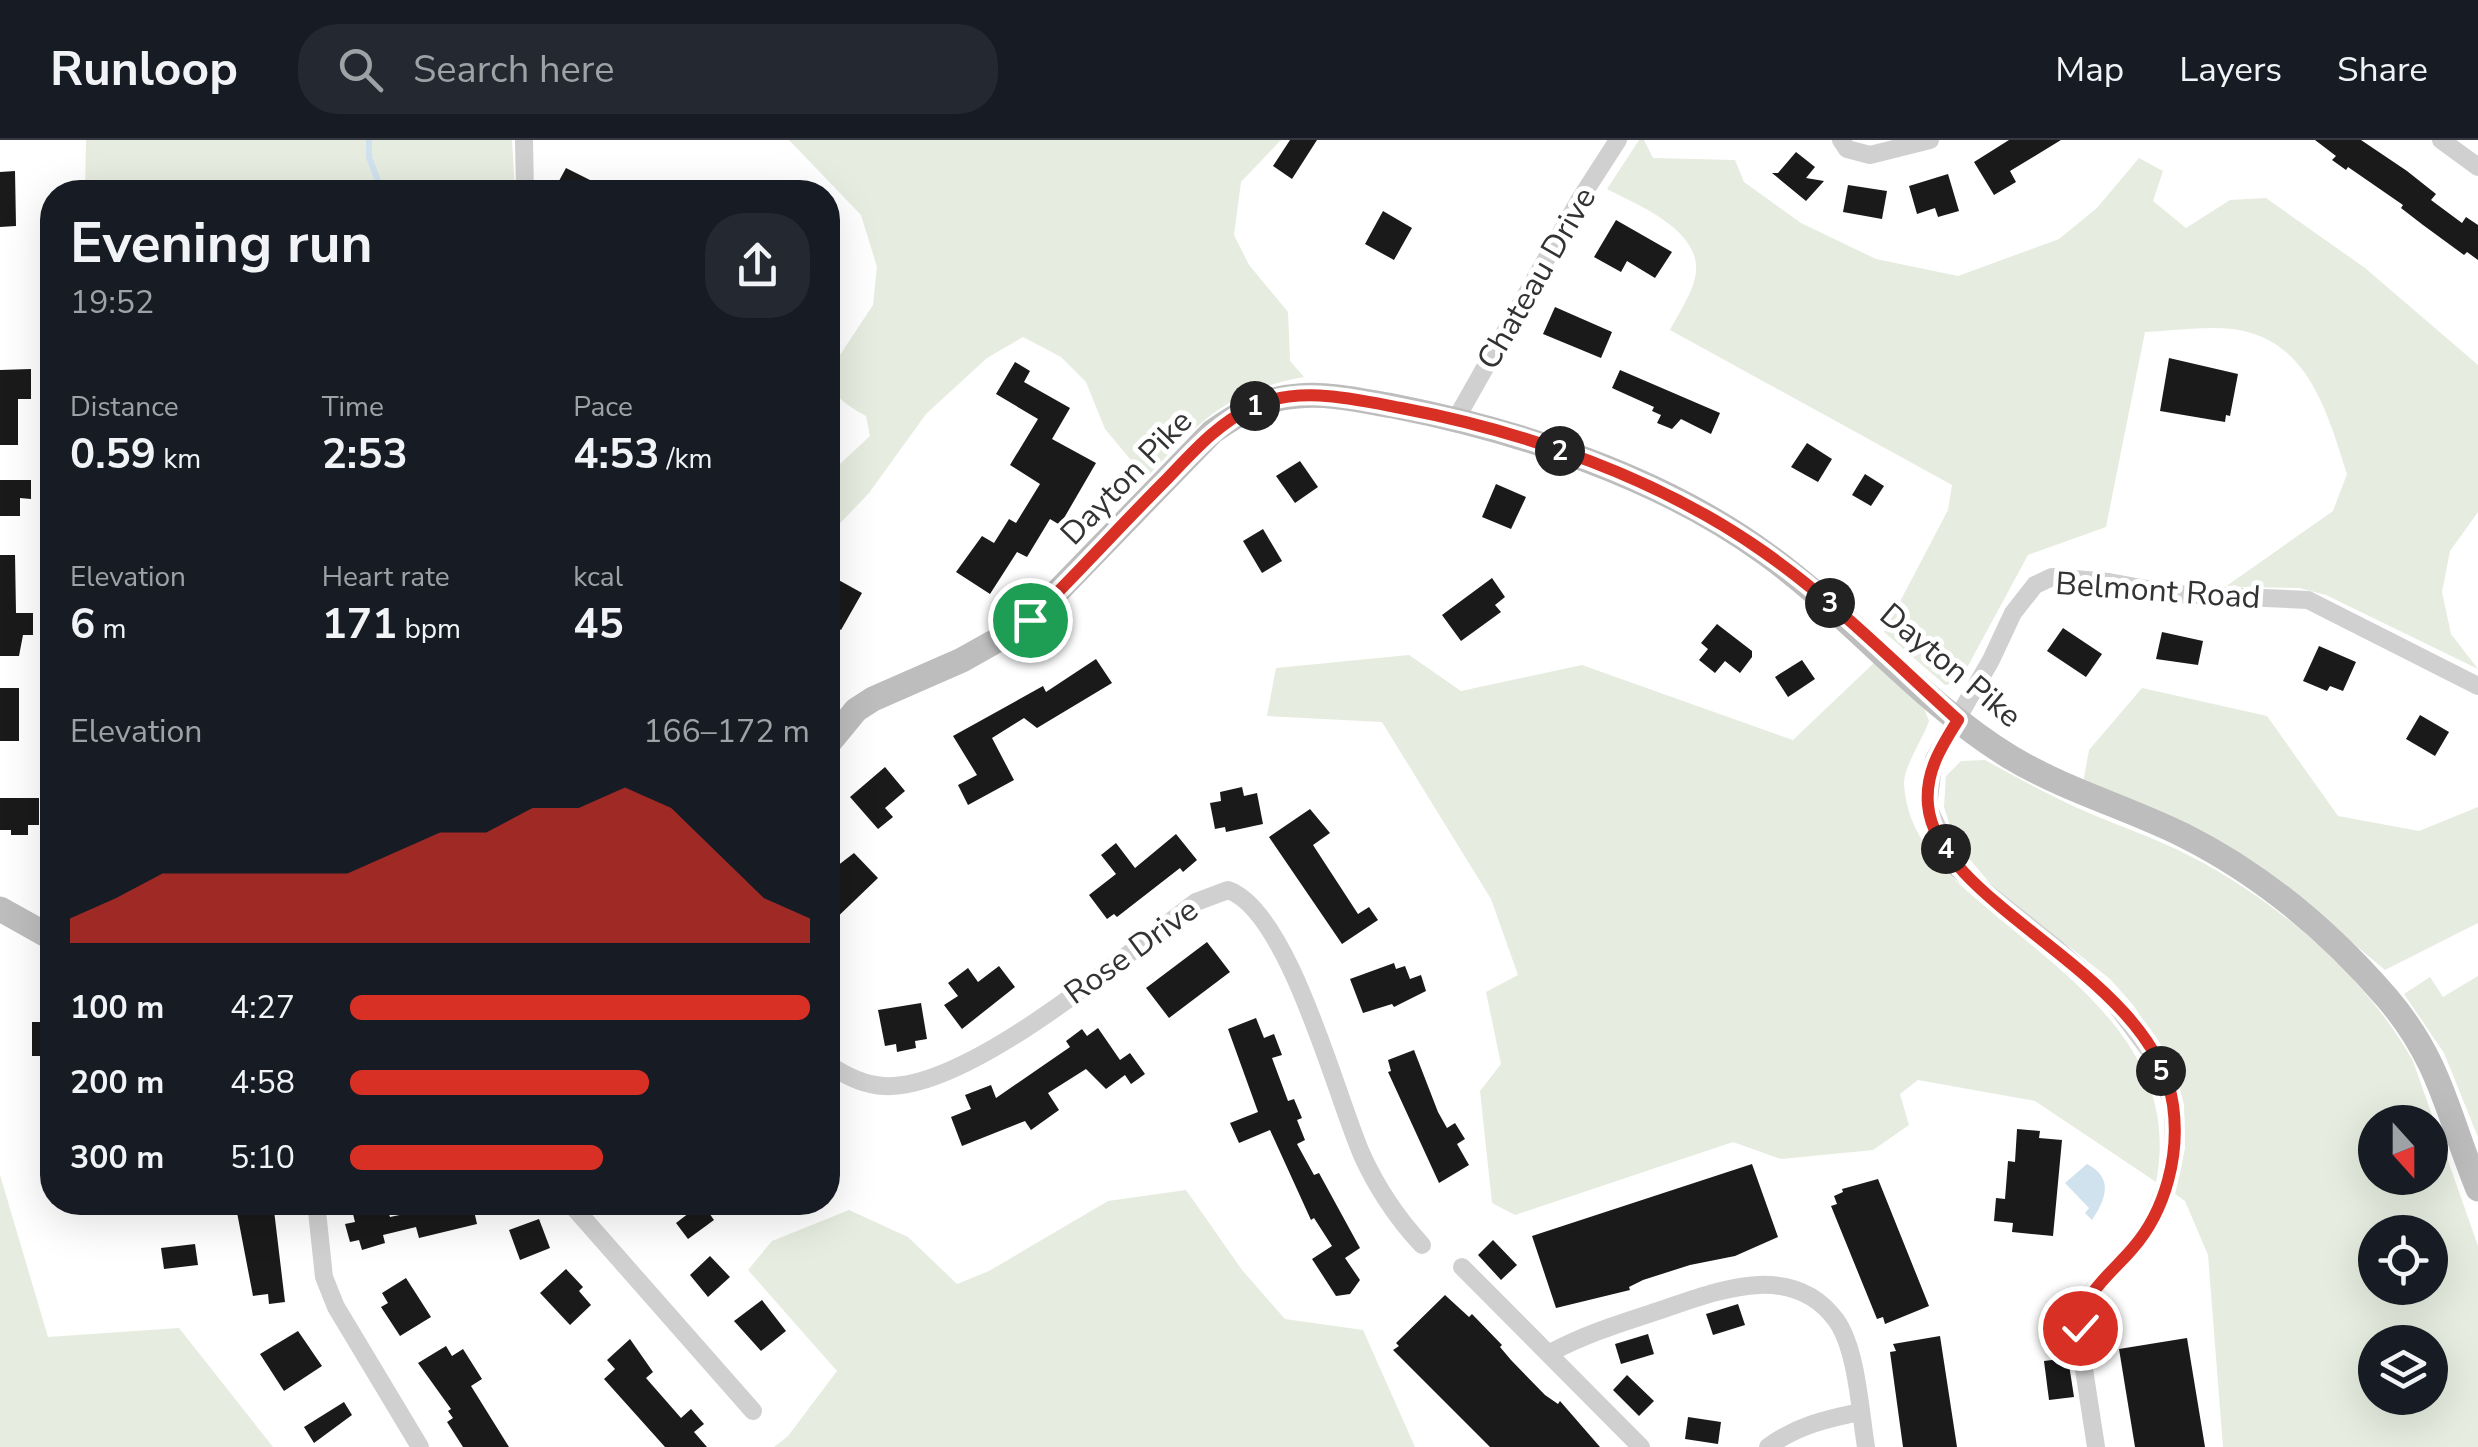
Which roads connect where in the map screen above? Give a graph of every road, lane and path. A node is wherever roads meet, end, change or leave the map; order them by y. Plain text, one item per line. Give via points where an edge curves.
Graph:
1 (524, 140) edge
2 (1618, 140) edge
3 (1841, 140) edge
4 (1930, 140) edge
5 (2441, 140) edge
6 (2478, 167) edge
7 (526, 180) edge
8 (1456, 418) junction
9 (2478, 686) edge
10 (1958, 720) junction
11 (840, 729) edge
12 (0, 908) edge
13 (40, 931) edge
14 (840, 1070) edge
15 (2478, 1190) edge
16 (317, 1215) edge
17 (580, 1215) edge
18 (1422, 1246) dead end
19 (1462, 1267) dead end
20 (1550, 1353) junction
21 (753, 1411) dead end
22 (1860, 1412) junction
23 (420, 1447) edge
24 (1641, 1447) edge
25 (1768, 1447) edge
26 (1866, 1447) edge
27 (2096, 1447) edge

1 - 7 street
2 - 8 street, Chateau Drive
3 - 4 street via 1847,149 1870,154
5 - 6 street
8 - 10 street, Dayton Pike via 1572,456 1698,510 1831,604
8 - 11 street, Dayton Pike via 1301,395 1234,416 1026,624 873,699
9 - 10 street, Belmont Road via 2308,600 2174,594 2052,577 2035,585 2013,612
10 - 15 street, Dayton Pike via 2086,796 2221,856 2314,926 2386,996 2425,1048
10 - 27 street, Belmont Road via 1934,759 1928,808 1957,869 2109,996 2150,1051 2173,1103 2170,1176 2152,1220 2080,1315
12 - 13 street
14 - 18 street, Rose Drive via 884,1086 933,1078 986,1055 1196,902 1228,890 1252,906 1274,938 1299,985 1362,1155
16 - 23 street via 324,1277 336,1308
17 - 21 street
19 - 20 street
20 - 22 street via 1580,1336 1728,1287 1781,1286 1816,1301 1840,1326
20 - 24 street
22 - 25 street via 1788,1432
22 - 26 street

